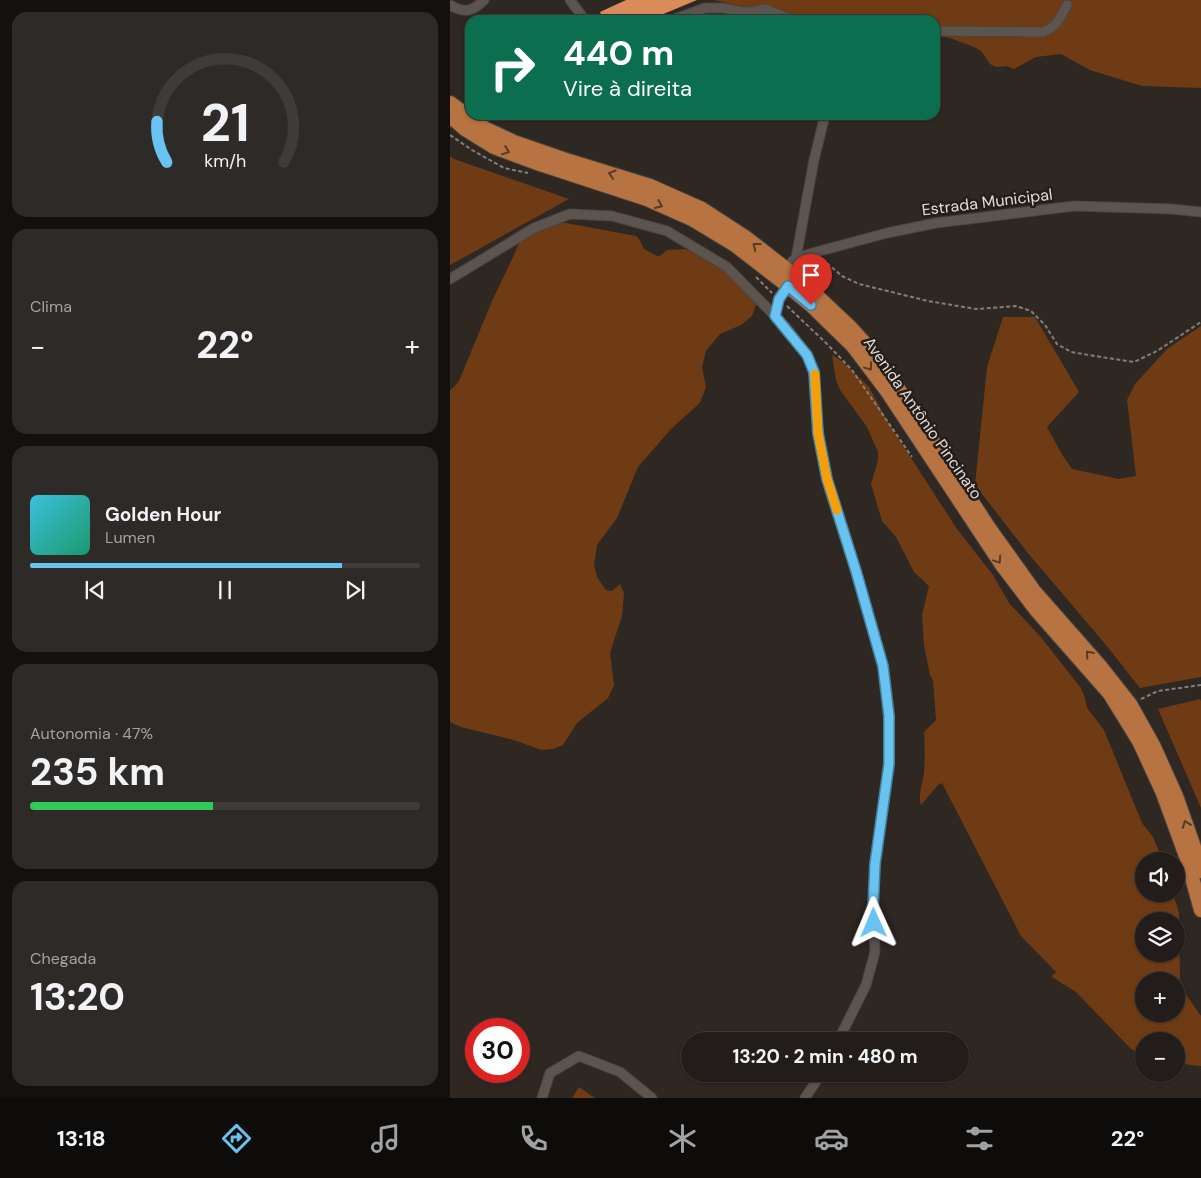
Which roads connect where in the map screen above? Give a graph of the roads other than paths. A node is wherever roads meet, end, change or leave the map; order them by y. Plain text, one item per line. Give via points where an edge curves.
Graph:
1 (484, 0) edge
2 (570, 0) edge
3 (450, 5) edge
4 (1066, 5) dead end
5 (581, 15) edge
6 (686, 15) edge
7 (779, 15) edge
8 (940, 31) edge
9 (450, 104) edge
10 (465, 115) edge
11 (450, 116) edge
12 (473, 120) edge
13 (824, 120) edge
14 (1201, 212) edge
15 (796, 258) junction
16 (785, 268) junction
17 (450, 279) edge
18 (788, 286) junction
19 (813, 300) junction
20 (775, 316) junction
21 (1201, 871) edge
22 (1201, 910) edge
23 (842, 1032) edge
24 (815, 1082) edge
25 (542, 1098) edge
26 (652, 1098) edge
27 (805, 1098) edge

1 - 3 street via 472,10
2 - 5 street
4 - 8 street via 1056,24 1043,32
6 - 7 street via 705,8 723,8 743,12 764,9
10 -> 9 main road, Avenida Antônio Pincinato
11 -> 18 main road, Avenida Antônio Pincinato via 494,147 647,199 692,220 735,244
16 -> 12 main road, Avenida Antônio Pincinato via 702,209 650,186 514,142
13 - 15 street
14 - 15 street, Estrada Municipal via 1074,206 936,222
15 - 16 street, Estrada Municipal
16 - 19 main road, Avenida Antônio Pincinato
17 - 20 street via 534,228 570,214 612,216 667,232 727,267
18 - 19 main road, Avenida Antônio Pincinato
18 - 20 street via 779,299
21 -> 19 main road, Avenida Antônio Pincinato via 1176,796 1130,704 1034,591 869,348 849,326
19 -> 22 main road, Avenida Antônio Pincinato via 814,318 840,344 853,346 887,391 1002,566 1110,694 1139,741 1164,793
20 - 23 street via 807,355 814,372 818,433 827,479 883,666 889,716 889,764 875,864 875,952 866,985
24 - 27 street
25 - 26 street via 550,1073 578,1056 620,1072

